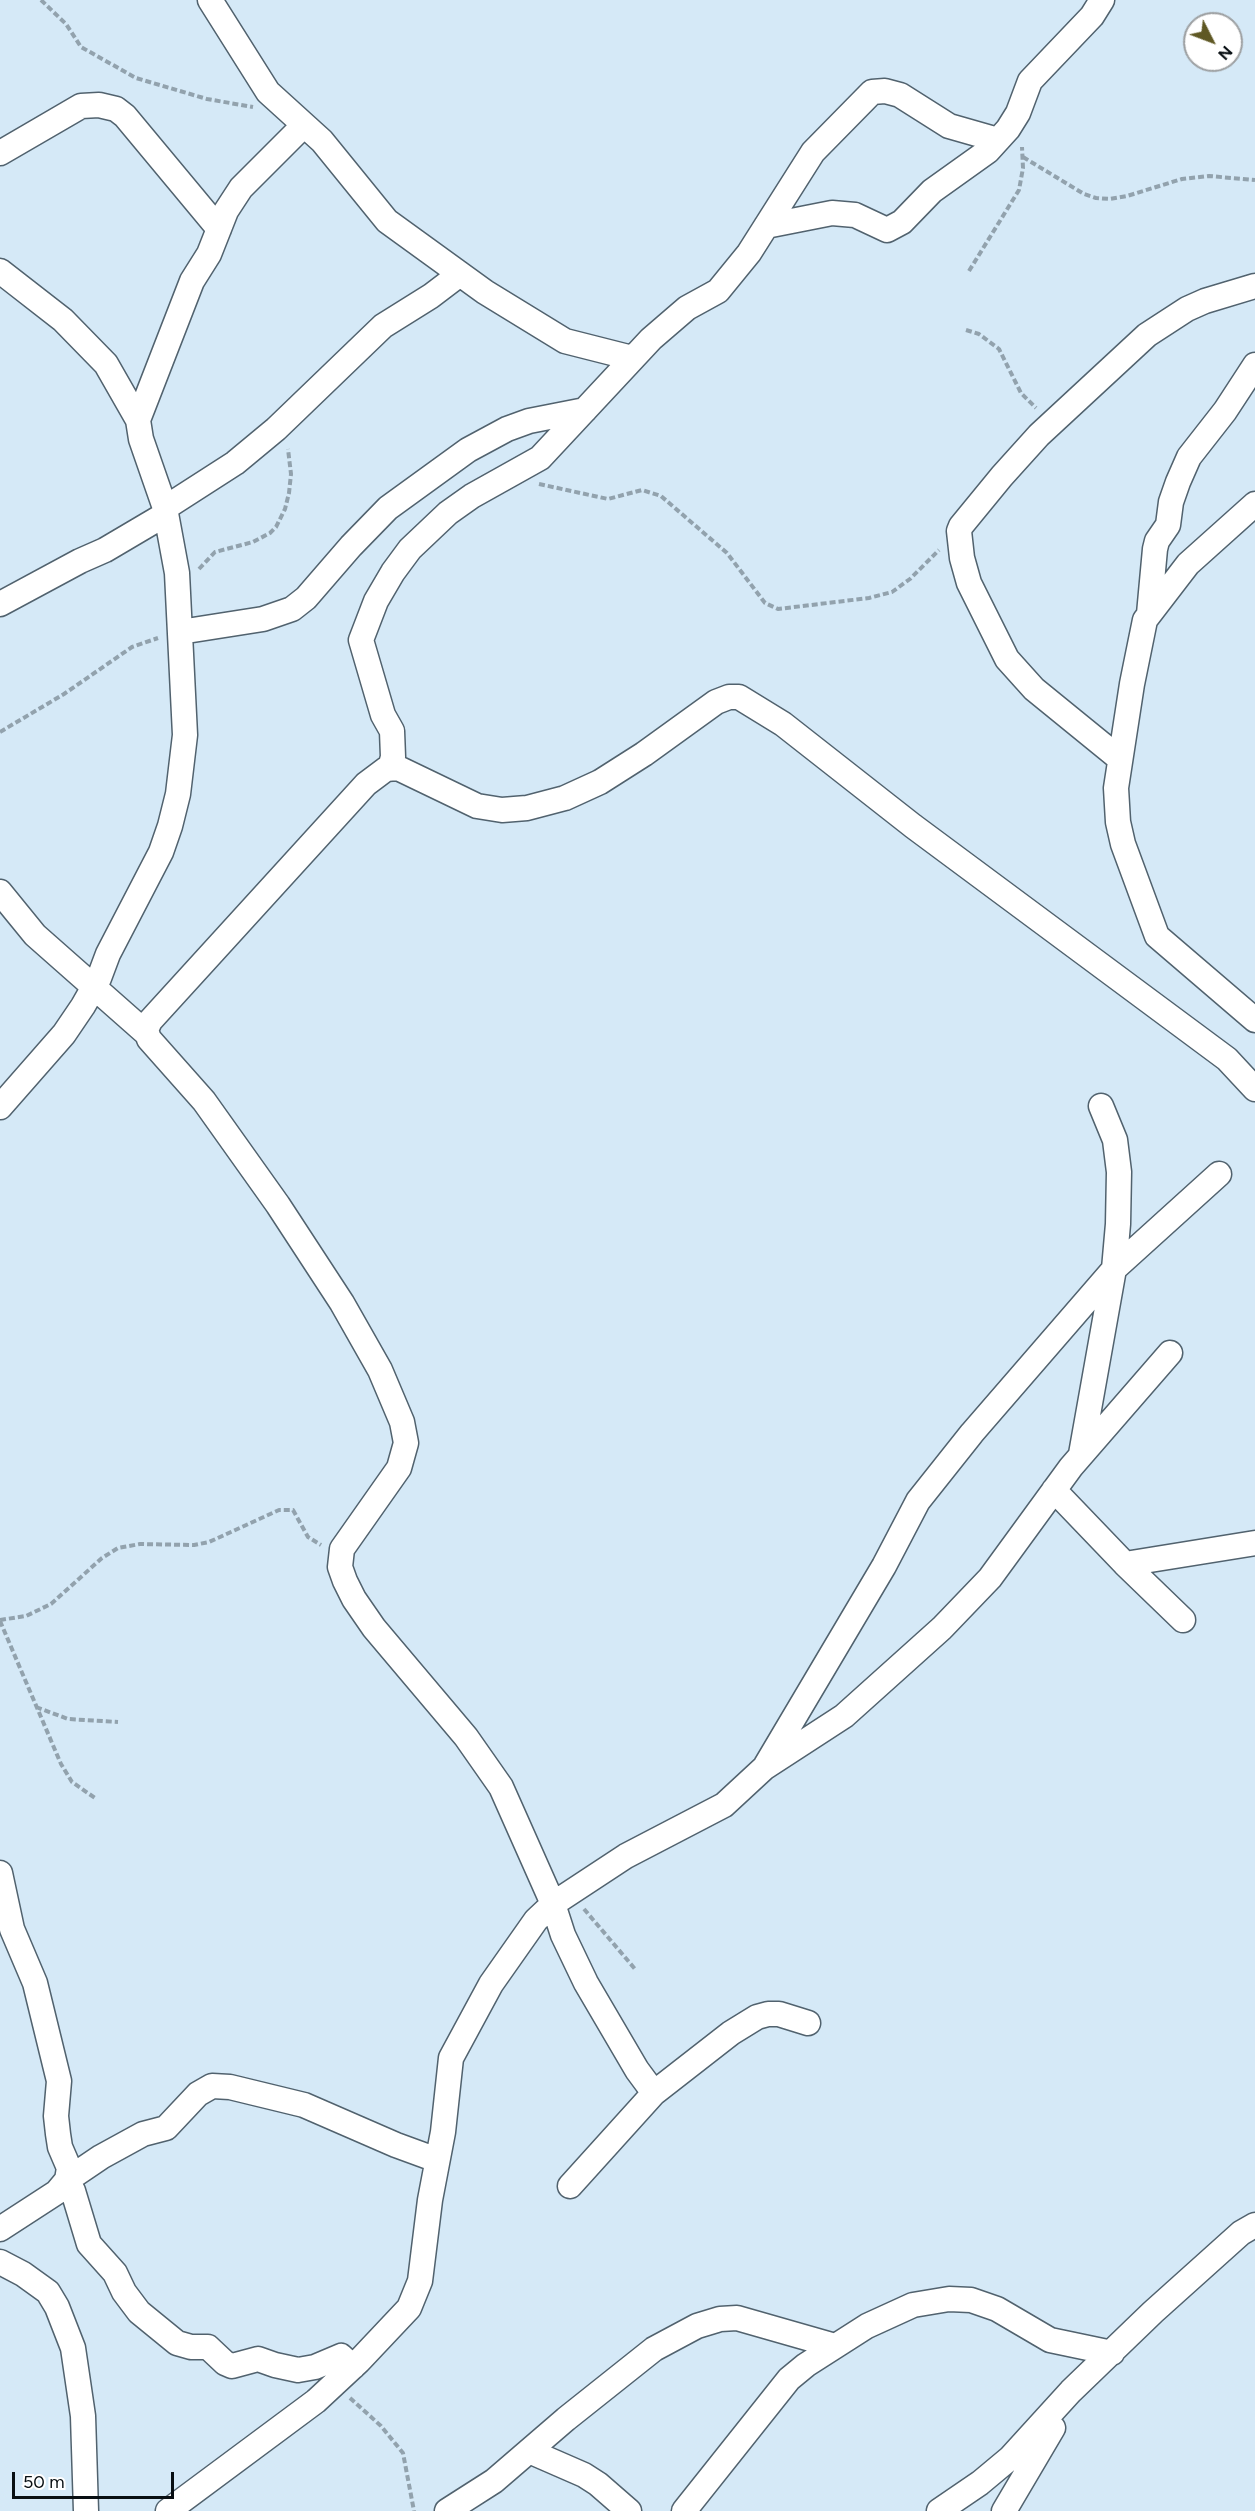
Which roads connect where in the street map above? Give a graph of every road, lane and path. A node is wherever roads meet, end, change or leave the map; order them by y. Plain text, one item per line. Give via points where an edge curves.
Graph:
1 (41, 0) edge
2 (210, 0) edge
3 (1102, 0) edge
4 (296, 118) junction
5 (998, 140) junction
6 (1022, 140) dead end
7 (0, 153) edge
8 (1023, 157) junction
9 (1255, 180) edge
10 (766, 226) junction
11 (219, 229) junction
12 (0, 271) edge
13 (969, 271) dead end
14 (460, 274) junction
15 (1255, 286) edge
16 (966, 330) dead end
17 (632, 358) junction
18 (1255, 365) edge
19 (585, 410) junction
20 (138, 420) junction
21 (1052, 422) junction
22 (288, 443) dead end
23 (537, 484) dead end
24 (1255, 504) edge
25 (166, 511) junction
26 (959, 531) junction
27 (197, 573) dead end
28 (0, 604) edge
29 (1149, 614) junction
30 (180, 632) junction
31 (0, 732) edge
32 (1120, 759) junction
33 (390, 768) junction
34 (0, 892) edge
35 (95, 987) junction
36 (1255, 1020) edge
37 (146, 1034) junction
38 (1255, 1089) edge
39 (0, 1107) edge
40 (1101, 1107) dead end
41 (1219, 1174) dead end
42 (1114, 1269) junction
43 (1170, 1353) dead end
44 (1080, 1456) junction
45 (1054, 1490) junction
46 (1255, 1543) edge
47 (340, 1557) junction
48 (1125, 1564) junction
49 (0, 1620) edge
50 (1183, 1620) dead end
51 (36, 1707) junction
52 (118, 1722) dead end
53 (764, 1768) junction
54 (95, 1798) dead end
55 (0, 1873) edge
56 (561, 1898) junction
57 (635, 1970) dead end
58 (808, 2024) dead end
59 (654, 2093) junction
60 (437, 2160) junction
61 (67, 2180) junction
62 (570, 2186) dead end
63 (1255, 2225) edge
64 (0, 2229) edge
65 (0, 2262) edge
66 (835, 2346) junction
67 (1112, 2353) junction
68 (353, 2367) junction
69 (335, 2383) junction
70 (1071, 2391) junction
71 (529, 2451) junction
72 (86, 2511) edge
73 (168, 2511) edge
74 (414, 2511) edge
75 (447, 2511) edge
76 (629, 2511) edge
77 (684, 2511) edge
78 (939, 2511) edge
79 (1004, 2511) edge

1 - 4 path via 66,24 81,47 136,78 207,99
2 - 4 street via 268,92
3 - 5 street via 1092,16 1030,81 1018,114
4 - 11 street via 241,189
4 - 14 street via 343,164 387,221
5 - 10 street via 890,229 839,213
5 - 10 street via 949,126 900,95 874,91 813,152
6 - 8 path
7 - 11 street via 81,106 116,109
8 - 9 path via 1096,198 1119,198 1182,179 1209,176
8 - 13 path via 1019,189
10 - 17 street via 718,291 683,311
11 - 20 street via 192,281
12 - 20 street via 63,320 106,364
14 - 17 street via 565,341
14 - 25 street via 383,326 276,429 236,463
15 - 21 street via 1205,301 1167,321 1121,356
16 - 21 path via 980,334 999,349 1021,393
17 - 19 street
18 - 29 street via 1189,456 1171,502 1168,525 1157,541
19 - 30 street via 529,421 468,450 388,508 292,609 263,619
19 - 33 street via 540,458 472,496 432,527 410,549 376,601 361,640 383,715 392,731
20 - 25 street
21 - 26 street
22 - 27 path via 291,474 285,509 276,527 253,542 215,552
23 - 26 path via 608,499 642,490 661,496 727,553 765,603 778,609 892,591 910,579
24 - 29 street via 1188,564
25 - 28 street via 105,550
25 - 30 street via 177,573
26 - 32 street via 969,583 1007,659 1034,688
29 - 32 street via 1140,639
30 - 31 path via 132,647
30 - 35 street via 185,735 178,794 161,852
32 - 36 street via 1116,788 1118,822 1157,936
33 - 37 street via 366,784 155,1015
33 - 38 street via 404,770 477,806 527,808 565,798 600,782 716,702 739,697 783,724 1217,1052
34 - 35 street via 35,934
35 - 37 street
35 - 39 street via 64,1034
37 - 47 street via 204,1101 278,1205 342,1303 380,1370 402,1422 406,1443 399,1468 345,1542
40 - 42 street via 1115,1140 1119,1172
41 - 42 street
42 - 44 street
42 - 53 street via 918,1500 884,1566
43 - 44 street
44 - 45 street
45 - 48 street
45 - 53 street via 990,1578 942,1628 844,1716
46 - 48 street
47 - 49 path via 308,1537 293,1510 279,1510 209,1542 118,1548 51,1604 26,1616
47 - 56 street via 345,1581 362,1611 466,1737 501,1787
48 - 50 street
49 - 51 path
51 - 52 path via 68,1719
51 - 54 path via 68,1778
53 - 56 street via 724,1805 626,1856
55 - 61 street via 12,1929 35,1983 59,2081 56,2116 60,2147 69,2168
56 - 57 path
56 - 59 street via 563,1935 586,1983
56 - 60 street via 536,1920 491,1984 450,2058
58 - 59 street via 779,2014 757,2017 730,2033
59 - 62 street
60 - 61 street via 304,2105 212,2086 198,2094 167,2127 142,2134
60 - 68 street via 414,2301
61 - 64 street via 57,2192
61 - 68 street via 89,2244 115,2273 139,2312 177,2343 208,2347 232,2366 258,2359 291,2370 304,2370 341,2356
63 - 67 street via 1160,2305
65 - 72 street via 48,2292 73,2348 83,2416
66 - 67 street via 913,2305 958,2299 997,2309 1050,2340
66 - 71 street via 742,2318 697,2326 654,2349
66 - 77 street via 789,2379
67 - 70 street
68 - 69 street
69 - 73 street
69 - 74 path via 381,2426 403,2453
70 - 78 street via 1010,2458
70 - 79 street
71 - 75 street via 494,2481
71 - 76 street via 591,2479

